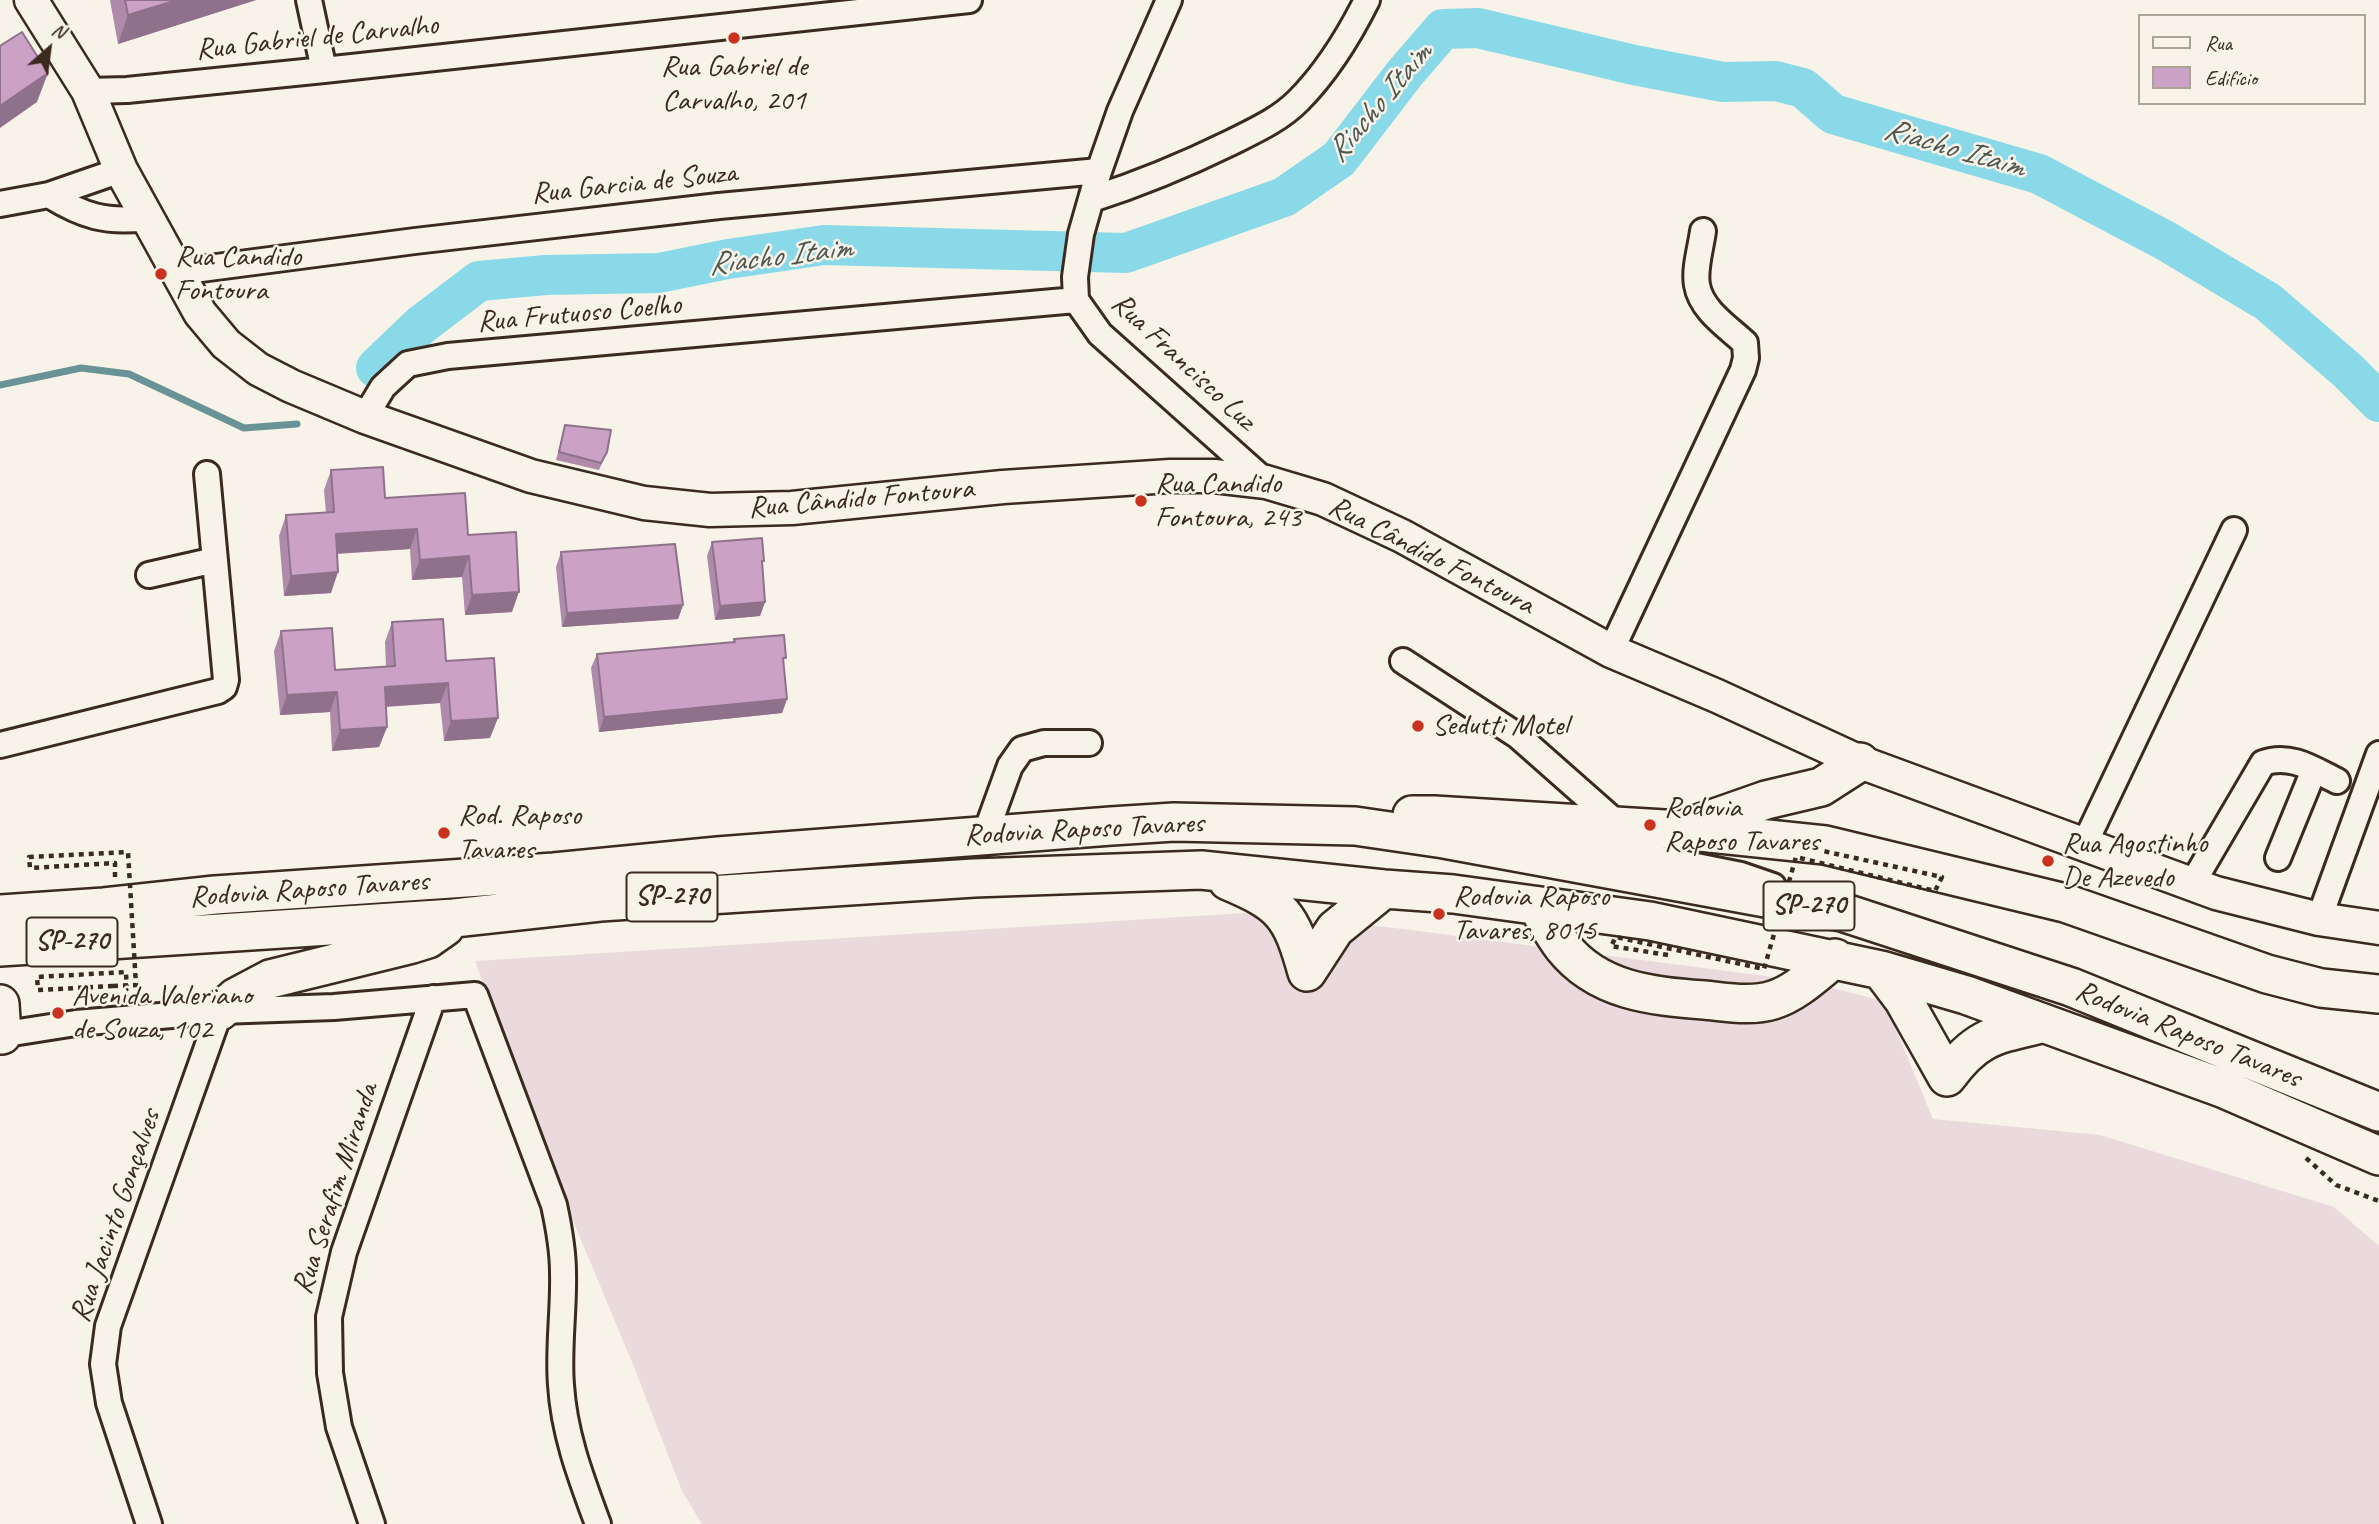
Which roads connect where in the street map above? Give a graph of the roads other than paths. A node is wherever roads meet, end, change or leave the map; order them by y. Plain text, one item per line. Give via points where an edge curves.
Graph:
1 (309, 0) edge
2 (969, 0) edge
3 (1169, 0) edge
4 (1367, 0) edge
5 (866, 5) edge
6 (41, 7) edge
7 (324, 70) junction
8 (88, 91) junction
9 (121, 170) junction
10 (1098, 171) junction
11 (49, 195) junction
12 (1091, 199) junction
13 (0, 204) edge
14 (146, 218) junction
15 (1703, 231) dead end
16 (178, 272) junction
17 (1075, 288) junction
18 (365, 417) junction
19 (207, 474) dead end
20 (1266, 482) junction
21 (2234, 530) dead end
22 (215, 560) junction
23 (149, 575) dead end
24 (1611, 651) junction
25 (1404, 662) dead end
26 (1089, 743) dead end
27 (0, 745) edge
28 (2379, 754) edge
29 (1860, 762) junction
30 (2314, 770) junction
31 (2337, 781) dead end
32 (1434, 814) junction
33 (1355, 826) junction
34 (1620, 826) junction
35 (1681, 830) junction
36 (985, 835) junction
37 (2084, 845) junction
38 (2278, 858) dead end
39 (1201, 870) junction
40 (2192, 884) junction
41 (1384, 889) junction
42 (1537, 906) junction
43 (1842, 912) junction
44 (0, 914) edge
45 (454, 918) junction
46 (2319, 919) junction
47 (2379, 928) edge
48 (0, 947) edge
49 (1835, 958) junction
50 (1881, 970) junction
51 (2379, 994) edge
52 (433, 998) junction
53 (220, 1011) junction
54 (2041, 1024) junction
55 (1, 1029) edge
56 (2379, 1112) edge
57 (2379, 1156) edge
58 (149, 1524) edge
59 (372, 1524) edge
60 (598, 1524) edge

1 - 7 street
2 - 5 street, Rua Gabriel de Carvalho
3 - 10 street
4 - 12 street via 1330,63 1297,102 1266,125 1191,161
5 - 7 street, Rua Gabriel de Carvalho
6 - 8 main road, Rua Cândido Fontoura
7 - 8 street, Rua Gabriel de Carvalho
8 - 9 main road, Rua Cândido Fontoura
9 - 11 street
9 - 14 main road, Rua Cândido Fontoura
10 - 12 street
10 - 16 street, Rua Garcia de Souza via 719,206
11 - 13 street
11 - 14 street via 75,211 101,218
12 - 17 street via 1081,234
14 - 16 main road, Rua Cândido Fontoura
15 - 24 street via 1696,283 1701,298 1745,343 1746,358
16 - 18 main road, Rua Cândido Fontoura via 200,313 226,344 258,369
17 - 18 street, Rua Frutuoso Coelho via 448,356 408,364 383,387
17 - 20 street, Rua Francisco Luz via 1100,334
18 - 20 main road, Rua Cândido Fontoura via 531,476 644,503 710,510 792,508 1003,487 1170,477
19 - 22 street
20 - 24 main road, Rua Cândido Fontoura via 1322,499 1402,536
21 - 37 street
22 - 23 street
22 - 27 street via 224,687
24 - 29 main road, Rua Cândido Fontoura
25 - 34 street via 1518,736
26 - 36 street via 1044,743 1022,749 1010,766
28 - 46 street
29 - 35 highway via 1821,787 1766,800
29 - 37 main road
30 - 31 street
30 - 38 street
30 - 40 street via 2276,758 2263,763
32 - 33 highway
32 - 34 highway
32 - 43 street via 1741,875
33 - 36 highway, Rodovia Raposo Tavares / SP-270 via 1174,822
33 - 43 highway, Rodovia Raposo Tavares / SP-270
34 - 35 highway
35 - 51 highway via 1825,845 1970,878 2065,903 2267,974 2321,988
36 - 44 highway, Rodovia Raposo Tavares / SP-270
37 - 40 main road
39 - 41 highway, Rodovia Raposo Tavares / SP-270
39 - 41 highway via 1257,893 1276,907 1292,925 1307,972 1335,929
39 - 45 highway, Rodovia Raposo Tavares / SP-270 via 904,882 600,902
40 - 46 main road
41 - 42 highway, Rodovia Raposo Tavares / SP-270
42 - 49 highway, Rodovia Raposo Tavares / SP-270 via 1650,921
42 - 49 highway via 1580,965 1619,988 1672,998 1752,1004 1774,1000
43 - 56 highway, Rodovia Raposo Tavares / SP-270 via 2071,987
45 - 48 highway, Rodovia Raposo Tavares / SP-270
45 - 53 highway via 428,939 270,979
46 - 47 main road
49 - 50 highway, Rodovia Raposo Tavares / SP-270
50 - 54 highway, Rodovia Raposo Tavares / SP-270
50 - 54 highway via 1947,1077 1975,1045
52 - 53 street
52 - 59 street, Rua Serafim Miranda via 344,1252 329,1317 330,1373 339,1427
52 - 60 street via 475,995 554,1205 563,1275 561,1387 570,1446
53 - 55 street
53 - 58 street, Rua Jacinto Gonçalves via 108,1326 103,1364 109,1403
54 - 57 highway, Rodovia Raposo Tavares / SP-270 via 2222,1088

